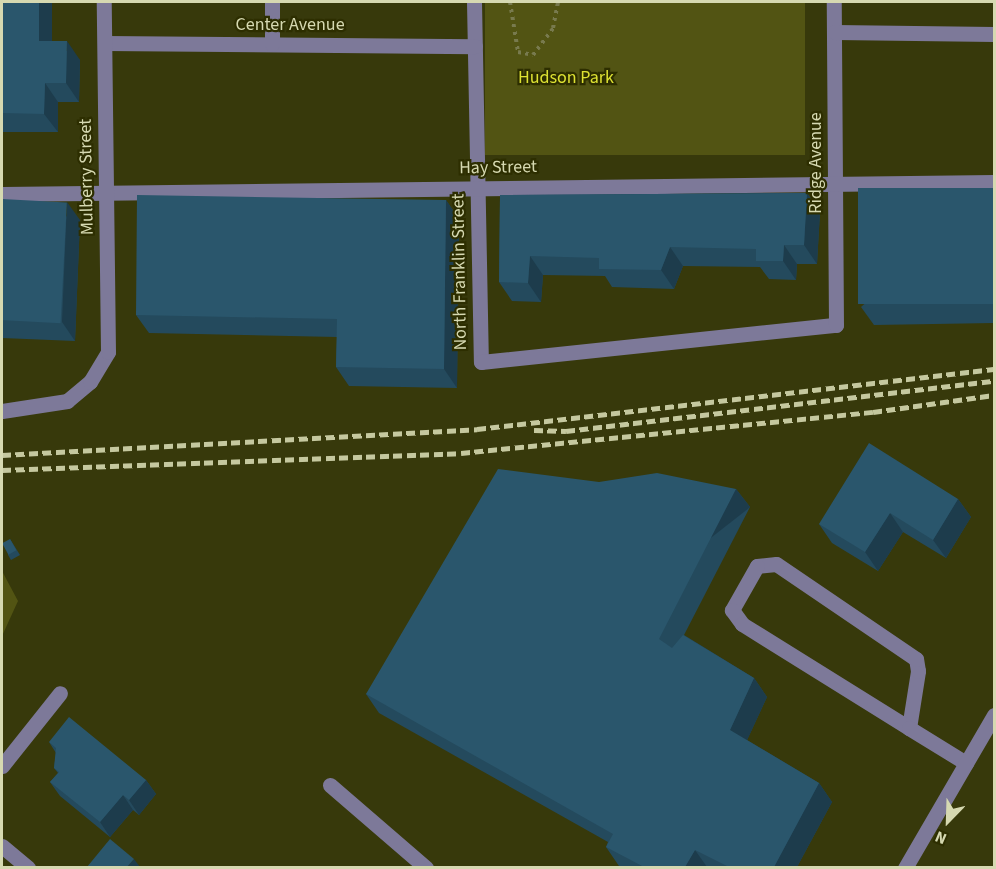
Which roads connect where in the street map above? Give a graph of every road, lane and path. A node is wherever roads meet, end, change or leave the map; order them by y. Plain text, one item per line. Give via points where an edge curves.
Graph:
1 (104, 2) edge
2 (272, 2) edge
3 (474, 2) edge
4 (510, 2) edge
5 (558, 2) edge
6 (834, 2) edge
7 (835, 32) junction
8 (994, 34) edge
9 (105, 43) junction
10 (272, 44) junction
11 (475, 46) junction
12 (994, 182) edge
13 (836, 184) junction
14 (478, 188) junction
15 (106, 193) junction
16 (2, 194) edge
17 (481, 362) joint
18 (2, 411) edge
19 (60, 693) dead end
20 (994, 715) edge
21 (909, 728) junction
22 (966, 763) junction
23 (2, 766) edge
24 (330, 785) dead end
25 (2, 846) edge
26 (28, 867) edge
27 (426, 867) edge
28 (905, 867) edge

1 - 9 street, Mulberry Street
2 - 10 street
3 - 11 street, North Franklin Street
4 - 5 path via 518,52 533,55 553,28
6 - 7 street, Ridge Avenue
7 - 8 street
7 - 13 street, Ridge Avenue
9 - 10 street, Center Avenue
9 - 15 street, Mulberry Street
10 - 11 street, Center Avenue
11 - 14 street, North Franklin Street
12 - 13 street, Hay Street
13 - 14 street, Hay Street
13 - 17 street, Ridge Avenue via 836,325
14 - 15 street, Hay Street
14 - 17 street, North Franklin Street
15 - 16 street, Hay Street
15 - 18 street, Mulberry Street via 108,351 90,382 67,401
19 - 23 street
20 - 22 street
21 - 21 street via 918,671 916,659 776,564 757,566 732,610 742,624
21 - 22 street
22 - 28 street
24 - 27 street
25 - 26 street

